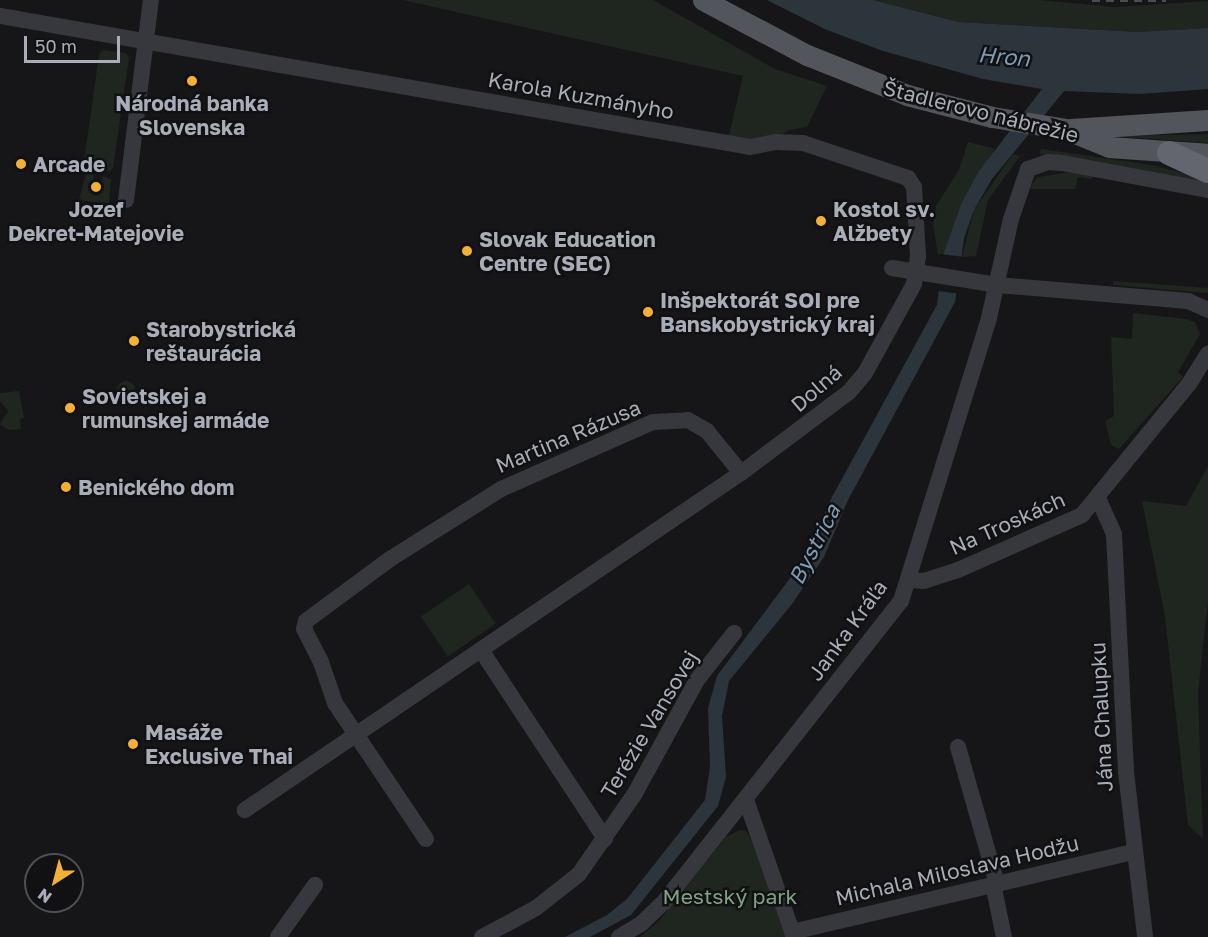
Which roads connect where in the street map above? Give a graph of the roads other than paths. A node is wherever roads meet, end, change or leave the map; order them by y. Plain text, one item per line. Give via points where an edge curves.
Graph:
1 (151, 0) edge
2 (703, 0) edge
3 (0, 16) edge
4 (146, 42) junction
5 (1208, 120) edge
6 (1065, 129) junction
7 (1169, 153) junction
8 (1208, 154) edge
9 (1208, 171) edge
10 (1208, 190) edge
11 (126, 200) dead end
12 (892, 268) dead end
13 (916, 272) junction
14 (997, 285) junction
15 (1208, 310) edge
16 (1208, 353) edge
17 (1203, 366) edge
18 (741, 473) junction
19 (1098, 498) junction
20 (909, 580) junction
21 (734, 633) dead end
22 (481, 650) junction
23 (356, 733) junction
24 (958, 747) dead end
25 (746, 800) junction
26 (245, 810) dead end
27 (426, 839) dead end
28 (605, 839) junction
29 (1132, 852) junction
30 (995, 884) junction
31 (315, 885) dead end
32 (793, 934) edge
33 (278, 937) edge
34 (482, 937) edge
35 (619, 937) edge
36 (1004, 937) edge
37 (1145, 937) edge

1 - 4 street
2 - 6 main road, Štadlerovo nábrežie via 782,43 872,83 961,110
3 - 4 street, Karola Kuzmányho
4 - 11 street
4 - 13 street, Karola Kuzmányho via 750,147 803,143 908,178 914,187
5 - 6 main road
6 - 7 main road, Štadlerovo nábrežie via 1109,147
7 - 8 main road, Štadlerovo nábrežie
7 - 9 highway
10 - 14 street, Janka Kráľa via 1152,177 1048,162 1028,169 1023,176
12 - 13 street
13 - 14 street
13 - 18 street, Dolná via 889,332 858,384
14 - 15 street via 1188,301
14 - 20 street, Janka Kráľa
16 - 17 street, Na Troskách
17 - 19 street, Na Troskách
18 - 22 street
18 - 23 street, Martina Rázusa via 707,431 688,420 663,420 501,489 416,541 306,621 304,629 334,700
19 - 20 street, Na Troskách via 1082,515 1013,549 924,581
19 - 29 street, Jána Chalupku via 1114,534
20 - 25 street, Janka Kráľa via 891,615
21 - 28 street, Terézie Vansovej via 697,680 634,795
22 - 23 street
22 - 28 street, Terézie Vansovej
23 - 26 street
23 - 27 street, Martina Rázusa
24 - 30 street
25 - 32 street
25 - 35 street, Janka Kráľa via 664,902 641,924
28 - 34 street, Terézie Vansovej via 579,874 558,892
29 - 30 street, Michala Miloslava Hodžu
29 - 37 street, Jána Chalupku
30 - 32 street, Michala Miloslava Hodžu
30 - 36 street
31 - 33 street

